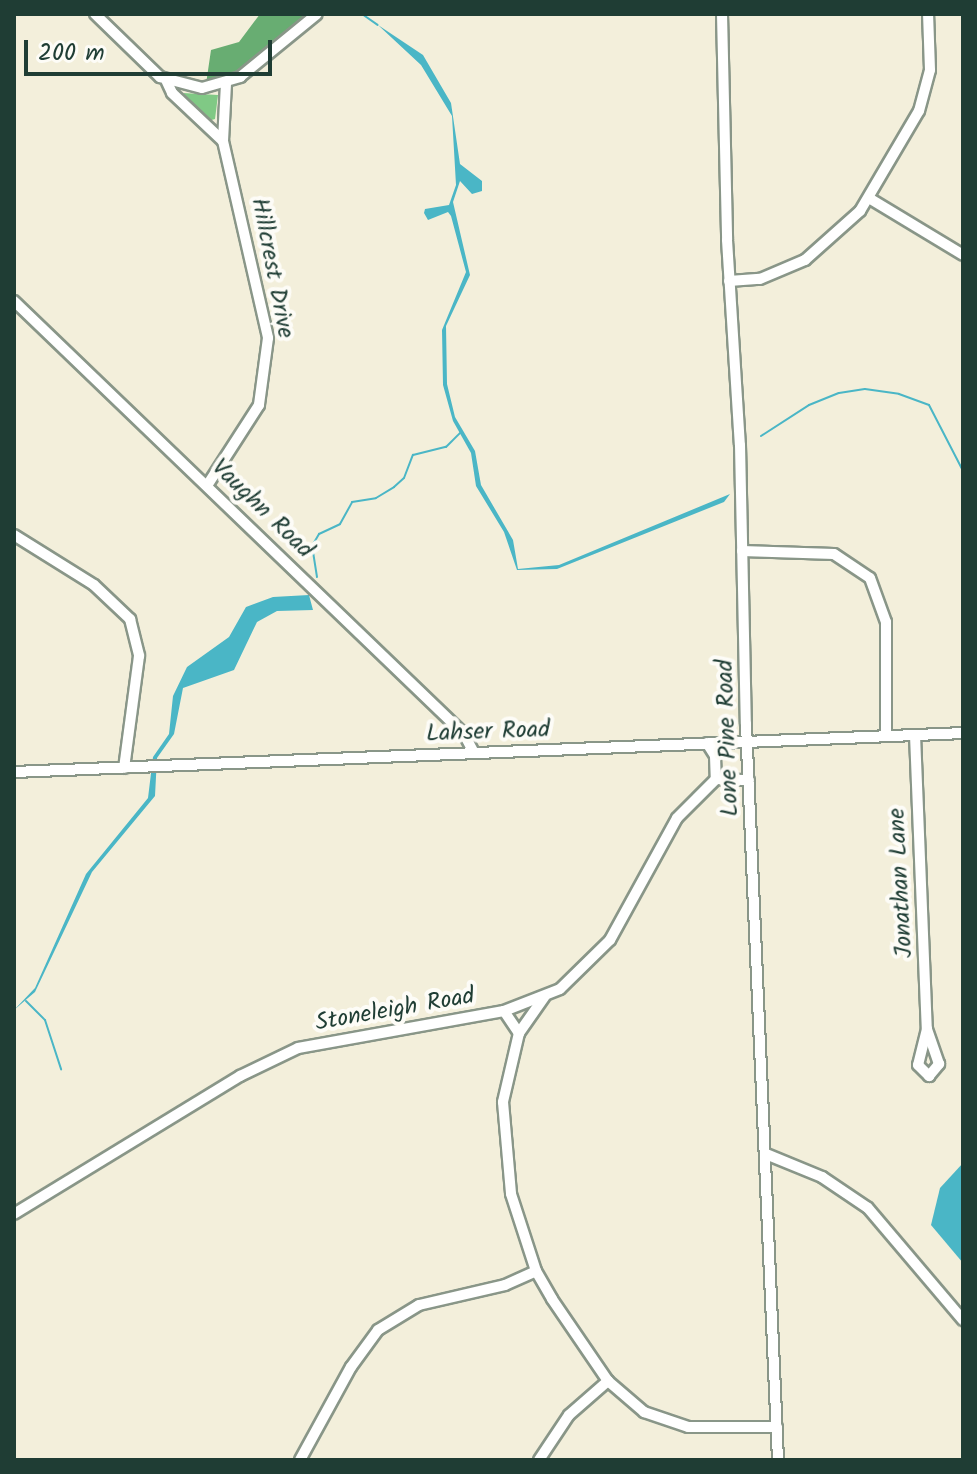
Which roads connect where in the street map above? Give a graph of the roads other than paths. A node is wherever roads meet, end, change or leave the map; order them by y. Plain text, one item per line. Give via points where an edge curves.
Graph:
1 (95, 14) edge
2 (317, 14) edge
3 (722, 14) edge
4 (928, 14) edge
5 (166, 80) junction
6 (226, 84) junction
7 (223, 141) junction
8 (869, 198) junction
9 (963, 255) edge
10 (729, 281) junction
11 (14, 301) edge
12 (208, 484) junction
13 (14, 535) edge
14 (742, 551) junction
15 (963, 733) edge
16 (915, 735) junction
17 (886, 736) junction
18 (747, 741) junction
19 (707, 743) junction
20 (474, 753) junction
21 (124, 768) junction
22 (14, 772) edge
23 (716, 779) junction
24 (749, 780) junction
25 (545, 996) junction
26 (504, 1011) junction
27 (927, 1029) dead end
28 (519, 1033) junction
29 (766, 1154) junction
30 (14, 1214) edge
31 (536, 1271) junction
32 (963, 1320) edge
33 (608, 1381) junction
34 (777, 1427) junction
35 (300, 1460) edge
36 (539, 1460) edge
37 (778, 1460) edge

1 - 5 street
2 - 6 street
3 - 10 street, Lone Pine Road
4 - 8 street via 931,58 924,97 902,147
5 - 6 street via 196,88
5 - 7 street via 172,93
6 - 7 street, Hillcrest Drive
7 - 12 street, Hillcrest Drive via 254,262 268,358 254,418
8 - 9 street
8 - 10 street via 833,239 805,260 760,279
10 - 14 street, Lone Pine Road
11 - 12 street, Vaughn Road
12 - 20 street, Vaughn Road via 464,734
13 - 21 street via 94,585 130,619 139,656
14 - 17 street via 822,551 844,558 870,578 886,622
14 - 18 street, Lone Pine Road
15 - 16 street, Lahser Road
16 - 17 street, Lahser Road
16 - 27 street, Jonathan Lane
17 - 18 street, Lahser Road
18 - 19 street, Lahser Road
18 - 24 street, Lone Pine Road
19 - 20 street, Lahser Road
19 - 23 street via 715,756
20 - 21 street, Lahser Road
21 - 22 street, Lahser Road
23 - 24 street
23 - 25 street, Stoneleigh Road via 668,832 610,940 560,989
24 - 29 street, Lone Pine Road
25 - 26 street, Stoneleigh Road
25 - 28 street
26 - 28 street
26 - 30 street, Stoneleigh Road via 298,1048 240,1076
28 - 31 street via 503,1102 504,1145 511,1194
29 - 32 street via 822,1177 868,1208
29 - 34 street, Lone Pine Road
31 - 33 street
31 - 35 street via 505,1285 419,1305 378,1330 351,1367
33 - 34 street via 644,1412 678,1426
33 - 36 street via 569,1415
34 - 37 street, Lone Pine Road

